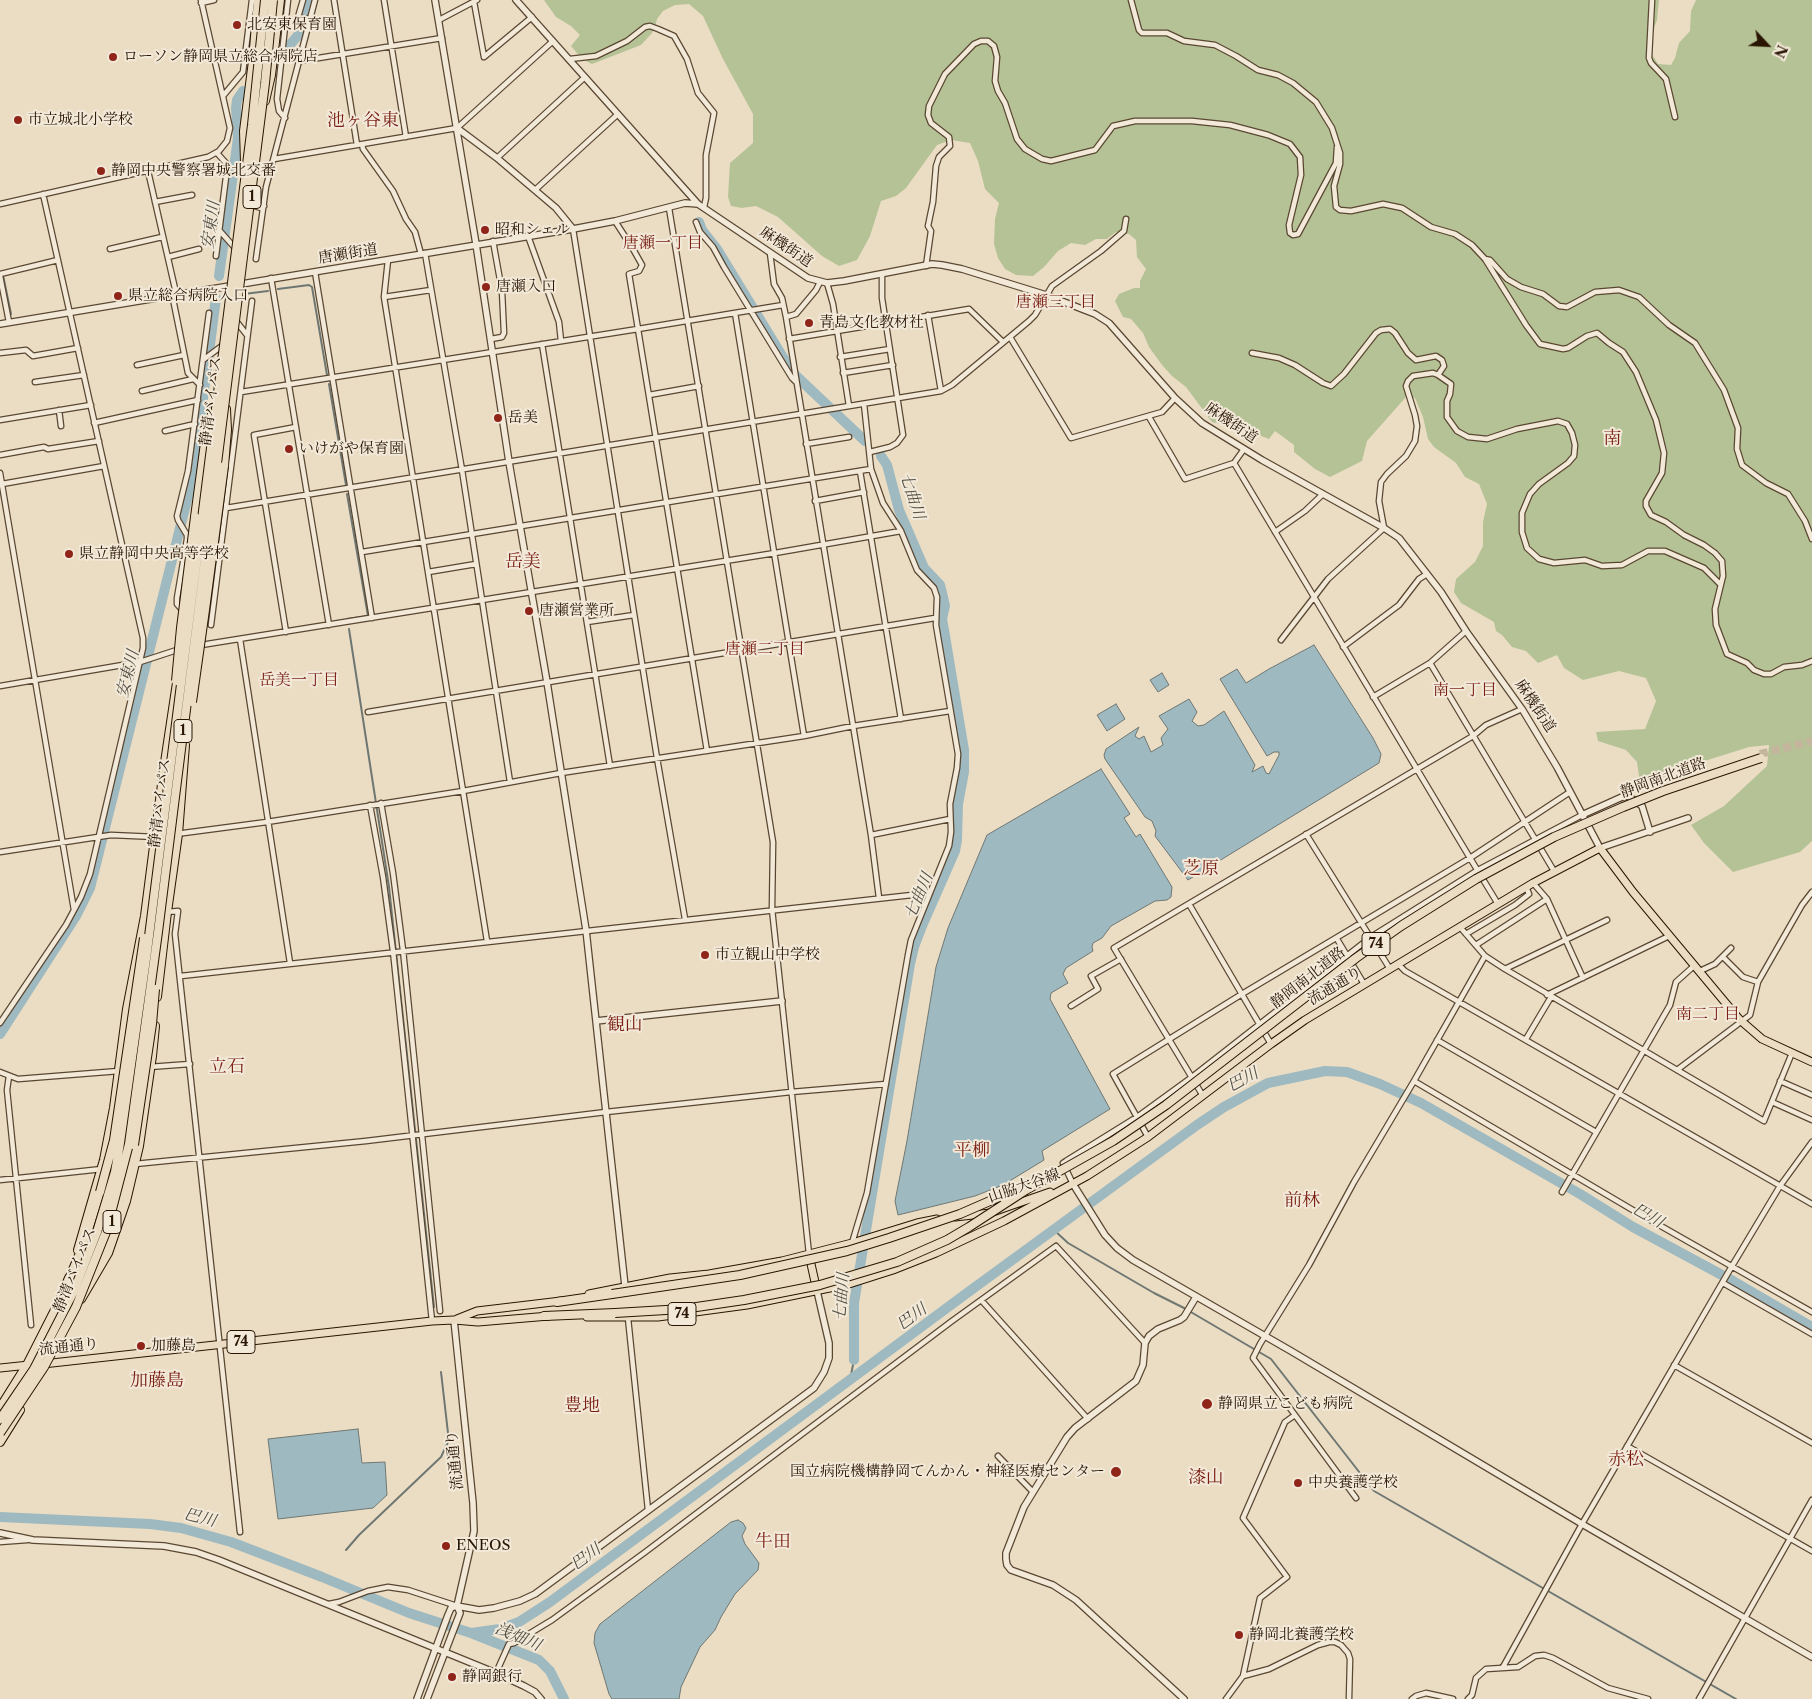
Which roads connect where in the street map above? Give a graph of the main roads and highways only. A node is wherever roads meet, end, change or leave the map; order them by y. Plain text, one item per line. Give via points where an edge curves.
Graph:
1 (258, 0) edge
2 (265, 0) edge
3 (274, 0) edge
4 (280, 0) edge
5 (263, 110) junction
6 (245, 167) junction
7 (215, 404) junction
8 (225, 407) junction
9 (175, 731) junction
10 (1760, 756) tunnel mouth
11 (177, 777) junction
12 (1600, 848) joint
13 (155, 890) junction
14 (156, 949) junction
15 (1812, 1062) edge
16 (1073, 1184) junction
17 (1025, 1188) junction
18 (809, 1254) junction
19 (67, 1284) junction
20 (817, 1291) junction
21 (82, 1297) junction
22 (557, 1302) junction
23 (544, 1316) junction
24 (454, 1320) junction
25 (49, 1363) junction
26 (27, 1365) junction
27 (0, 1368) edge
28 (0, 1408) edge
29 (0, 1419) edge
30 (0, 1433) edge
31 (0, 1442) edge

1 - 6 highway, 1 via 244,131
2 - 6 highway, 1
2 - 9 highway, 静清バイパス / 1, bridge
3 - 5 highway, 1
3 - 11 highway, 静清バイパス / 1, bridge
4 - 5 highway, 1 via 271,76
5 - 8 highway, 1
6 - 7 highway, 1
7 - 9 highway, 1, bridge via 207,428 178,652
7 - 19 highway, 1 via 145,916 128,1002 110,1134
8 - 11 highway, 1, bridge via 224,466 186,744
8 - 21 highway, 1 via 189,698 178,834 151,1067 126,1202 115,1236
9 - 13 highway, 静清バイパス / 1, bridge
10 - 17 highway, 静岡南北道路 / 74, bridge via 1662,788 1596,815 1474,877 1355,955 1157,1108
11 - 14 highway, 静清バイパス / 1, bridge
12 - 15 main road, 麻機街道 via 1742,1022 1762,1039
12 - 16 main road, 流通通り / 74 via 1526,887 1305,1020 1148,1137
13 - 19 highway, 1, bridge via 147,916 114,1140 100,1192
13 - 29 highway, 静清バイパス / 1, bridge via 127,1106 107,1200 73,1294 34,1369
14 - 21 highway, 1, bridge via 152,1024 134,1145 102,1252
14 - 30 highway, 静清バイパス / 1, bridge via 129,1144 106,1232 57,1345
16 - 18 main road, 山脇大谷線 / 74 via 990,1213 917,1223
16 - 20 main road, 山脇大谷線 / 74 via 936,1253 868,1278
17 - 22 highway, 74, bridge via 960,1214 847,1251 740,1275
17 - 23 highway, 74, bridge via 946,1240 897,1262 820,1285 683,1309
18 - 20 main road
18 - 22 main road, 74 via 709,1274 625,1286
19 - 26 highway, 1
20 - 23 main road, 74 via 718,1310 658,1317
21 - 25 highway, 1
22 - 24 main road, 74 via 476,1311
23 - 24 main road, 74 via 478,1322
24 - 25 main road, 流通通り / 74
25 - 26 main road, 流通通り / 74
25 - 31 highway, 1
26 - 27 main road, 流通通り / 74
26 - 28 highway, 1

